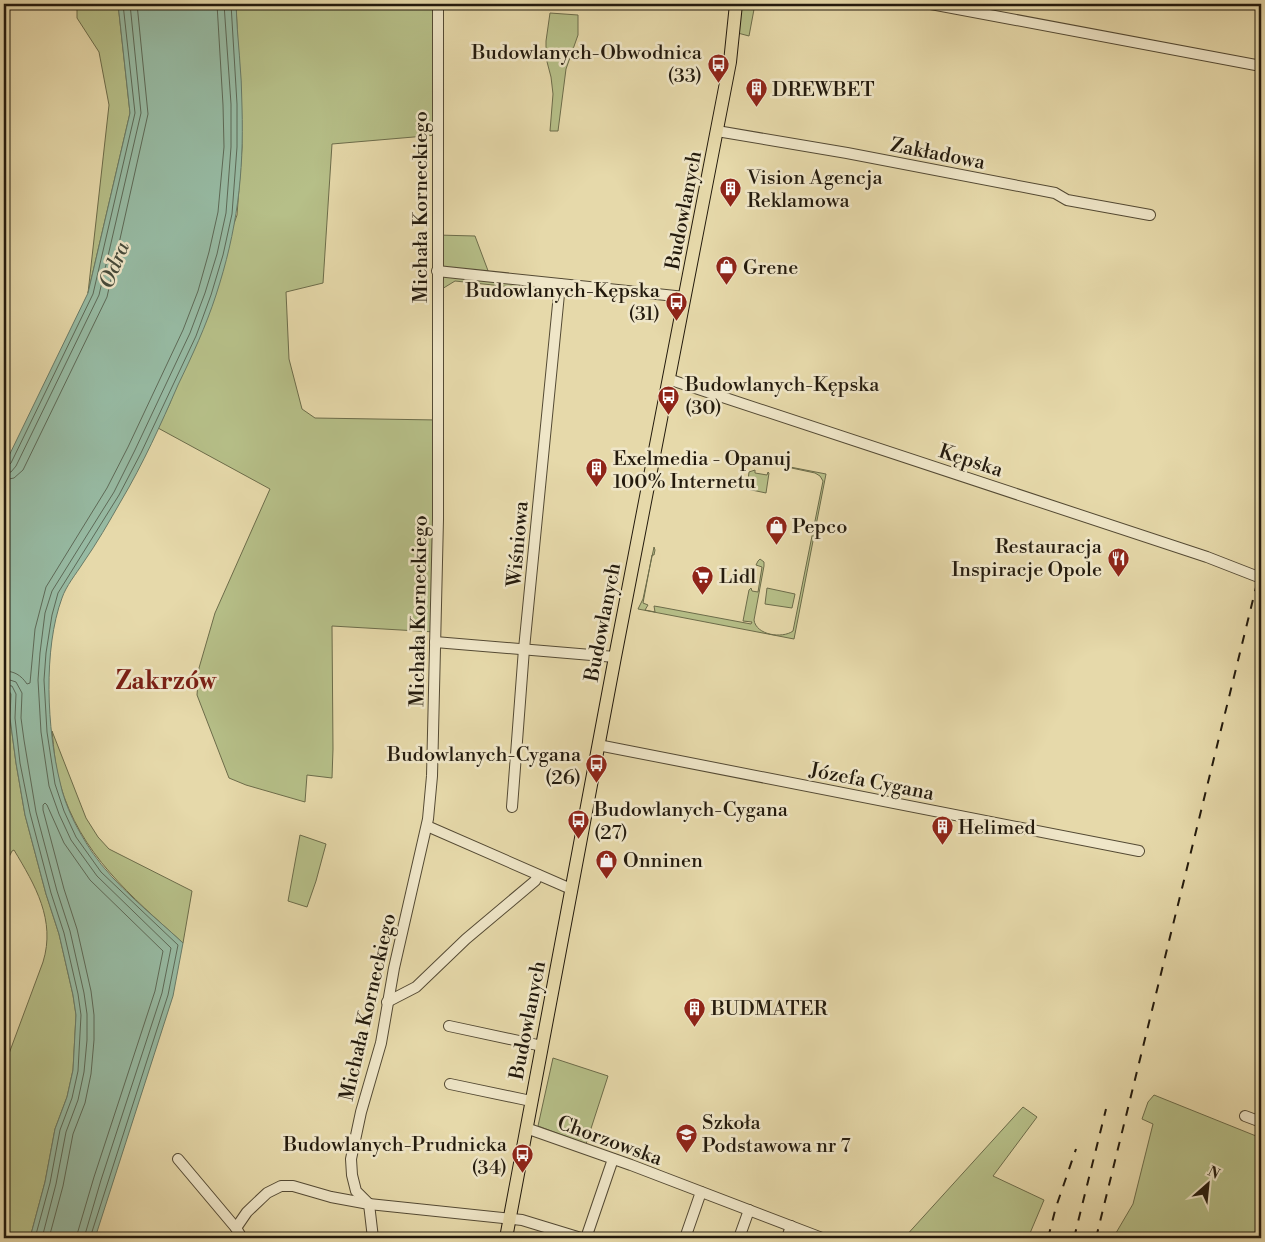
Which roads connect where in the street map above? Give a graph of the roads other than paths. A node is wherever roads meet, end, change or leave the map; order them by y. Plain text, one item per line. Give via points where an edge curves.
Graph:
1 (438, 4) edge
2 (931, 4) edge
3 (734, 7) edge
4 (1261, 66) edge
5 (717, 131) junction
6 (1150, 215) dead end
7 (437, 271) junction
8 (560, 284) junction
9 (685, 297) junction
10 (668, 379) junction
11 (1261, 578) edge
12 (435, 642) junction
13 (524, 650) junction
14 (614, 657) junction
15 (598, 745) junction
16 (512, 807) dead end
17 (427, 826) junction
18 (1139, 851) dead end
19 (538, 875) junction
20 (571, 889) junction
21 (387, 1002) junction
22 (449, 1026) dead end
23 (542, 1046) junction
24 (450, 1084) dead end
25 (531, 1100) junction
26 (1245, 1116) dead end
27 (1261, 1122) edge
28 (526, 1128) junction
29 (178, 1159) dead end
30 (614, 1159) junction
31 (701, 1192) junction
32 (370, 1204) junction
33 (749, 1210) junction
34 (510, 1218) junction
35 (791, 1226) junction
36 (236, 1228) junction
37 (242, 1238) edge
38 (373, 1238) edge
39 (506, 1238) edge
40 (581, 1238) edge
41 (586, 1238) edge
42 (685, 1238) edge
43 (739, 1238) edge
44 (787, 1238) edge
45 (822, 1238) edge

1 - 7 street, Michała Korneckiego
2 - 4 street
3 - 5 main road, Budowlanych via 732,48
5 - 6 street, Zakładowa via 1055,193 1067,200
5 - 9 main road, Budowlanych
7 - 8 street
7 - 12 street, Michała Korneckiego
8 - 9 street
8 - 13 street, Wiśniowa
9 - 10 main road, Budowlanych
10 - 11 street, Kępska via 1207,557
10 - 14 main road, Budowlanych
12 - 13 street
12 - 17 street, Michała Korneckiego via 432,776
13 - 14 street
13 - 16 street, Wiśniowa
14 - 15 main road, Budowlanych
15 - 18 street, Józefa Cygana
15 - 20 main road, Budowlanych
17 - 19 street
17 - 21 street, Michała Korneckiego
19 - 20 street
19 - 21 street via 416,987
20 - 23 main road, Budowlanych
21 - 32 street, Michała Korneckiego via 381,1043 351,1159 356,1191
22 - 23 street
23 - 25 main road, Budowlanych
24 - 25 street
25 - 28 main road, Budowlanych
26 - 27 street
28 - 30 street, Chorzowska
28 - 34 main road, Budowlanych
29 - 36 street
30 - 31 street, Chorzowska
30 - 41 street
31 - 33 street, Chorzowska
31 - 42 street
32 - 34 street
32 - 36 street via 281,1186 267,1193
32 - 38 street
33 - 35 street, Chorzowska
33 - 43 street
34 - 39 main road, Budowlanych
34 - 40 street
35 - 44 street
35 - 45 street, Chorzowska
36 - 37 street

